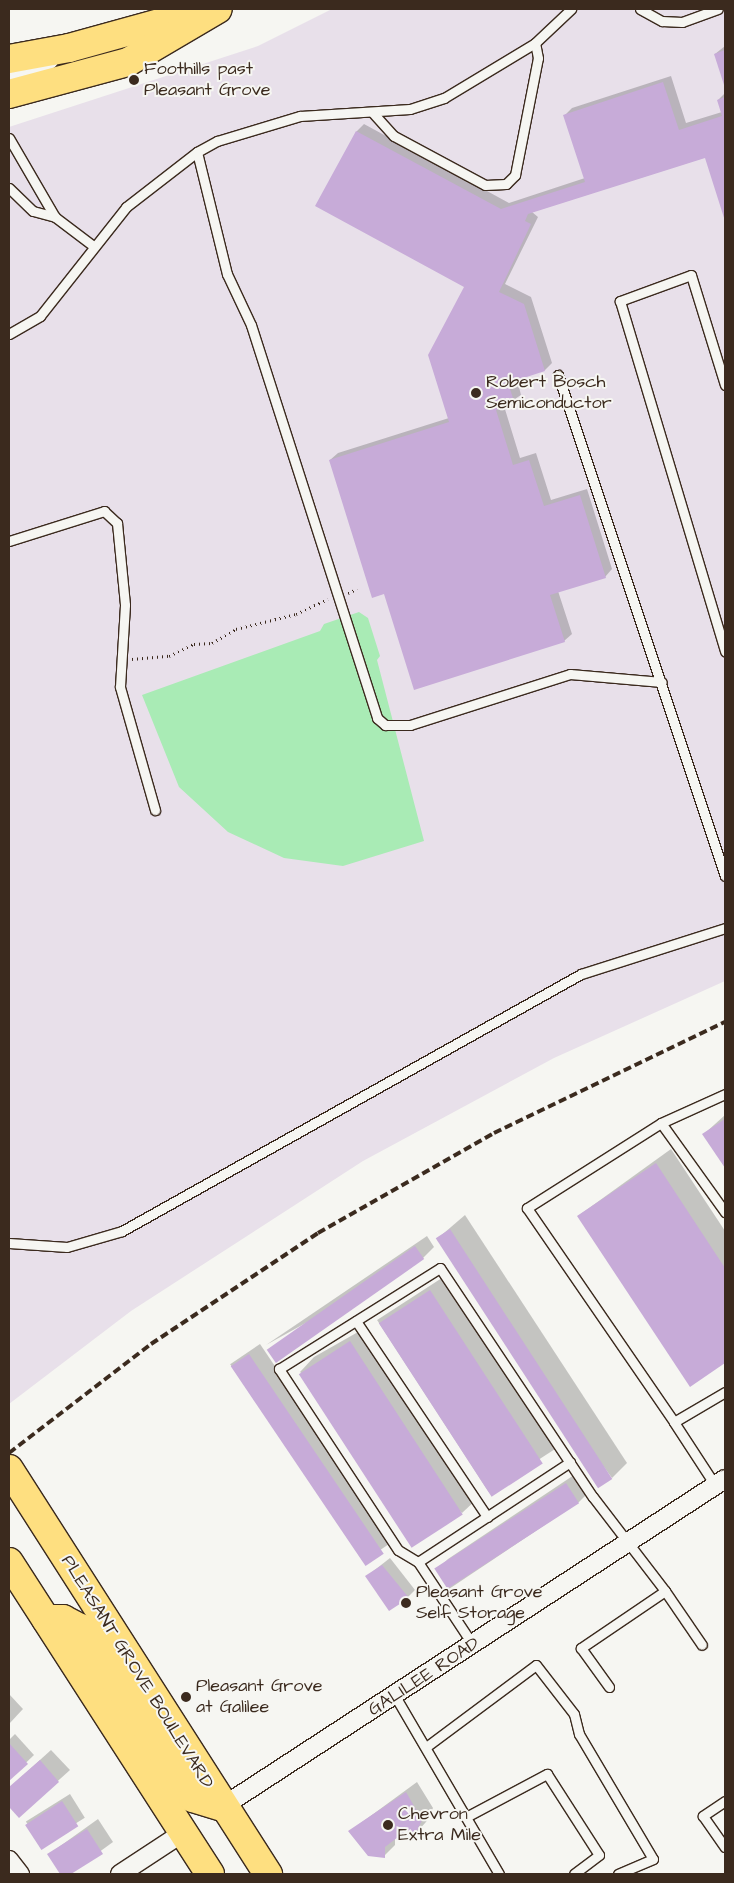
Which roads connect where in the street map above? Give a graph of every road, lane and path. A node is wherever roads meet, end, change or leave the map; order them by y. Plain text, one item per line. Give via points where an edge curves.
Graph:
1 (209, 9) edge
2 (218, 9) edge
3 (572, 9) edge
4 (640, 9) edge
5 (718, 9) edge
6 (535, 43) junction
7 (69, 48) junction
8 (9, 58) edge
9 (9, 76) edge
10 (9, 94) edge
11 (373, 113) junction
12 (9, 138) edge
13 (197, 152) junction
14 (9, 188) edge
15 (55, 217) junction
16 (92, 246) junction
17 (9, 334) edge
18 (558, 375) dead end
19 (725, 385) edge
20 (9, 541) edge
21 (357, 589) dead end
22 (337, 597) junction
23 (725, 652) edge
24 (120, 664) junction
25 (662, 682) junction
26 (155, 810) dead end
27 (725, 876) edge
28 (725, 928) edge
29 (725, 1094) edge
30 (661, 1123) junction
31 (725, 1212) edge
32 (9, 1243) edge
33 (356, 1321) junction
34 (725, 1392) edge
35 (674, 1422) junction
36 (570, 1462) junction
37 (9, 1469) edge
38 (720, 1482) edge
39 (487, 1517) junction
40 (628, 1542) junction
41 (418, 1562) junction
42 (10, 1564) edge
43 (665, 1592) junction
44 (46, 1619) junction
45 (473, 1645) junction
46 (702, 1645) dead end
47 (608, 1687) dead end
48 (395, 1696) junction
49 (426, 1747) junction
50 (725, 1802) edge
51 (222, 1807) junction
52 (466, 1817) junction
53 (184, 1832) junction
54 (725, 1847) edge
55 (9, 1860) edge
56 (20, 1874) edge
57 (120, 1874) edge
58 (210, 1874) edge
59 (268, 1874) edge
60 (499, 1874) edge
61 (574, 1874) edge
62 (618, 1874) edge

1 - 7 main road
2 - 10 main road via 128,62
3 - 6 lane
4 - 5 lane via 662,21 682,22
6 - 11 lane via 444,98 410,109
6 - 11 lane via 538,58 515,174 506,184 485,185 394,136
7 - 8 main road
7 - 9 main road
11 - 13 lane via 331,112 293,117 217,140
12 - 15 lane
13 - 16 lane via 126,207
13 - 22 lane via 227,274 252,325
14 - 15 lane via 33,211
15 - 16 lane
16 - 17 lane via 67,285 40,316
18 - 25 lane
19 - 23 lane via 691,275 620,301
20 - 24 lane via 104,511 111,515 117,523 125,605
21 - 22 path
22 - 24 path via 296,614 236,629 212,643
22 - 25 lane via 371,702 385,724 410,725 570,674
24 - 26 lane via 125,713
25 - 27 lane
28 - 32 lane via 581,974 122,1231 67,1247
29 - 30 lane
30 - 31 lane
30 - 35 lane via 527,1208
33 - 36 lane via 440,1268
33 - 39 lane
33 - 41 lane via 279,1370 398,1550
34 - 35 lane
35 - 38 lane
36 - 39 lane
36 - 40 lane
37 - 51 main road, PLEASANT GROVE BOULEVARD
38 - 40 street, GALILEE ROAD
39 - 41 lane
40 - 43 lane
40 - 45 street, GALILEE ROAD
41 - 45 lane
42 - 44 main road
43 - 46 lane
43 - 47 lane via 582,1648
44 - 51 main road via 63,1619 80,1628 193,1798
44 - 53 main road
45 - 48 street, GALILEE ROAD
48 - 49 lane
48 - 51 street, GALILEE ROAD
49 - 52 lane
49 - 62 lane via 536,1665 574,1714 578,1734 653,1859
50 - 54 lane via 703,1816
51 - 59 main road, PLEASANT GROVE BOULEVARD
52 - 60 lane
52 - 61 lane via 547,1774 599,1855
53 - 57 street
53 - 58 main road
55 - 56 street

